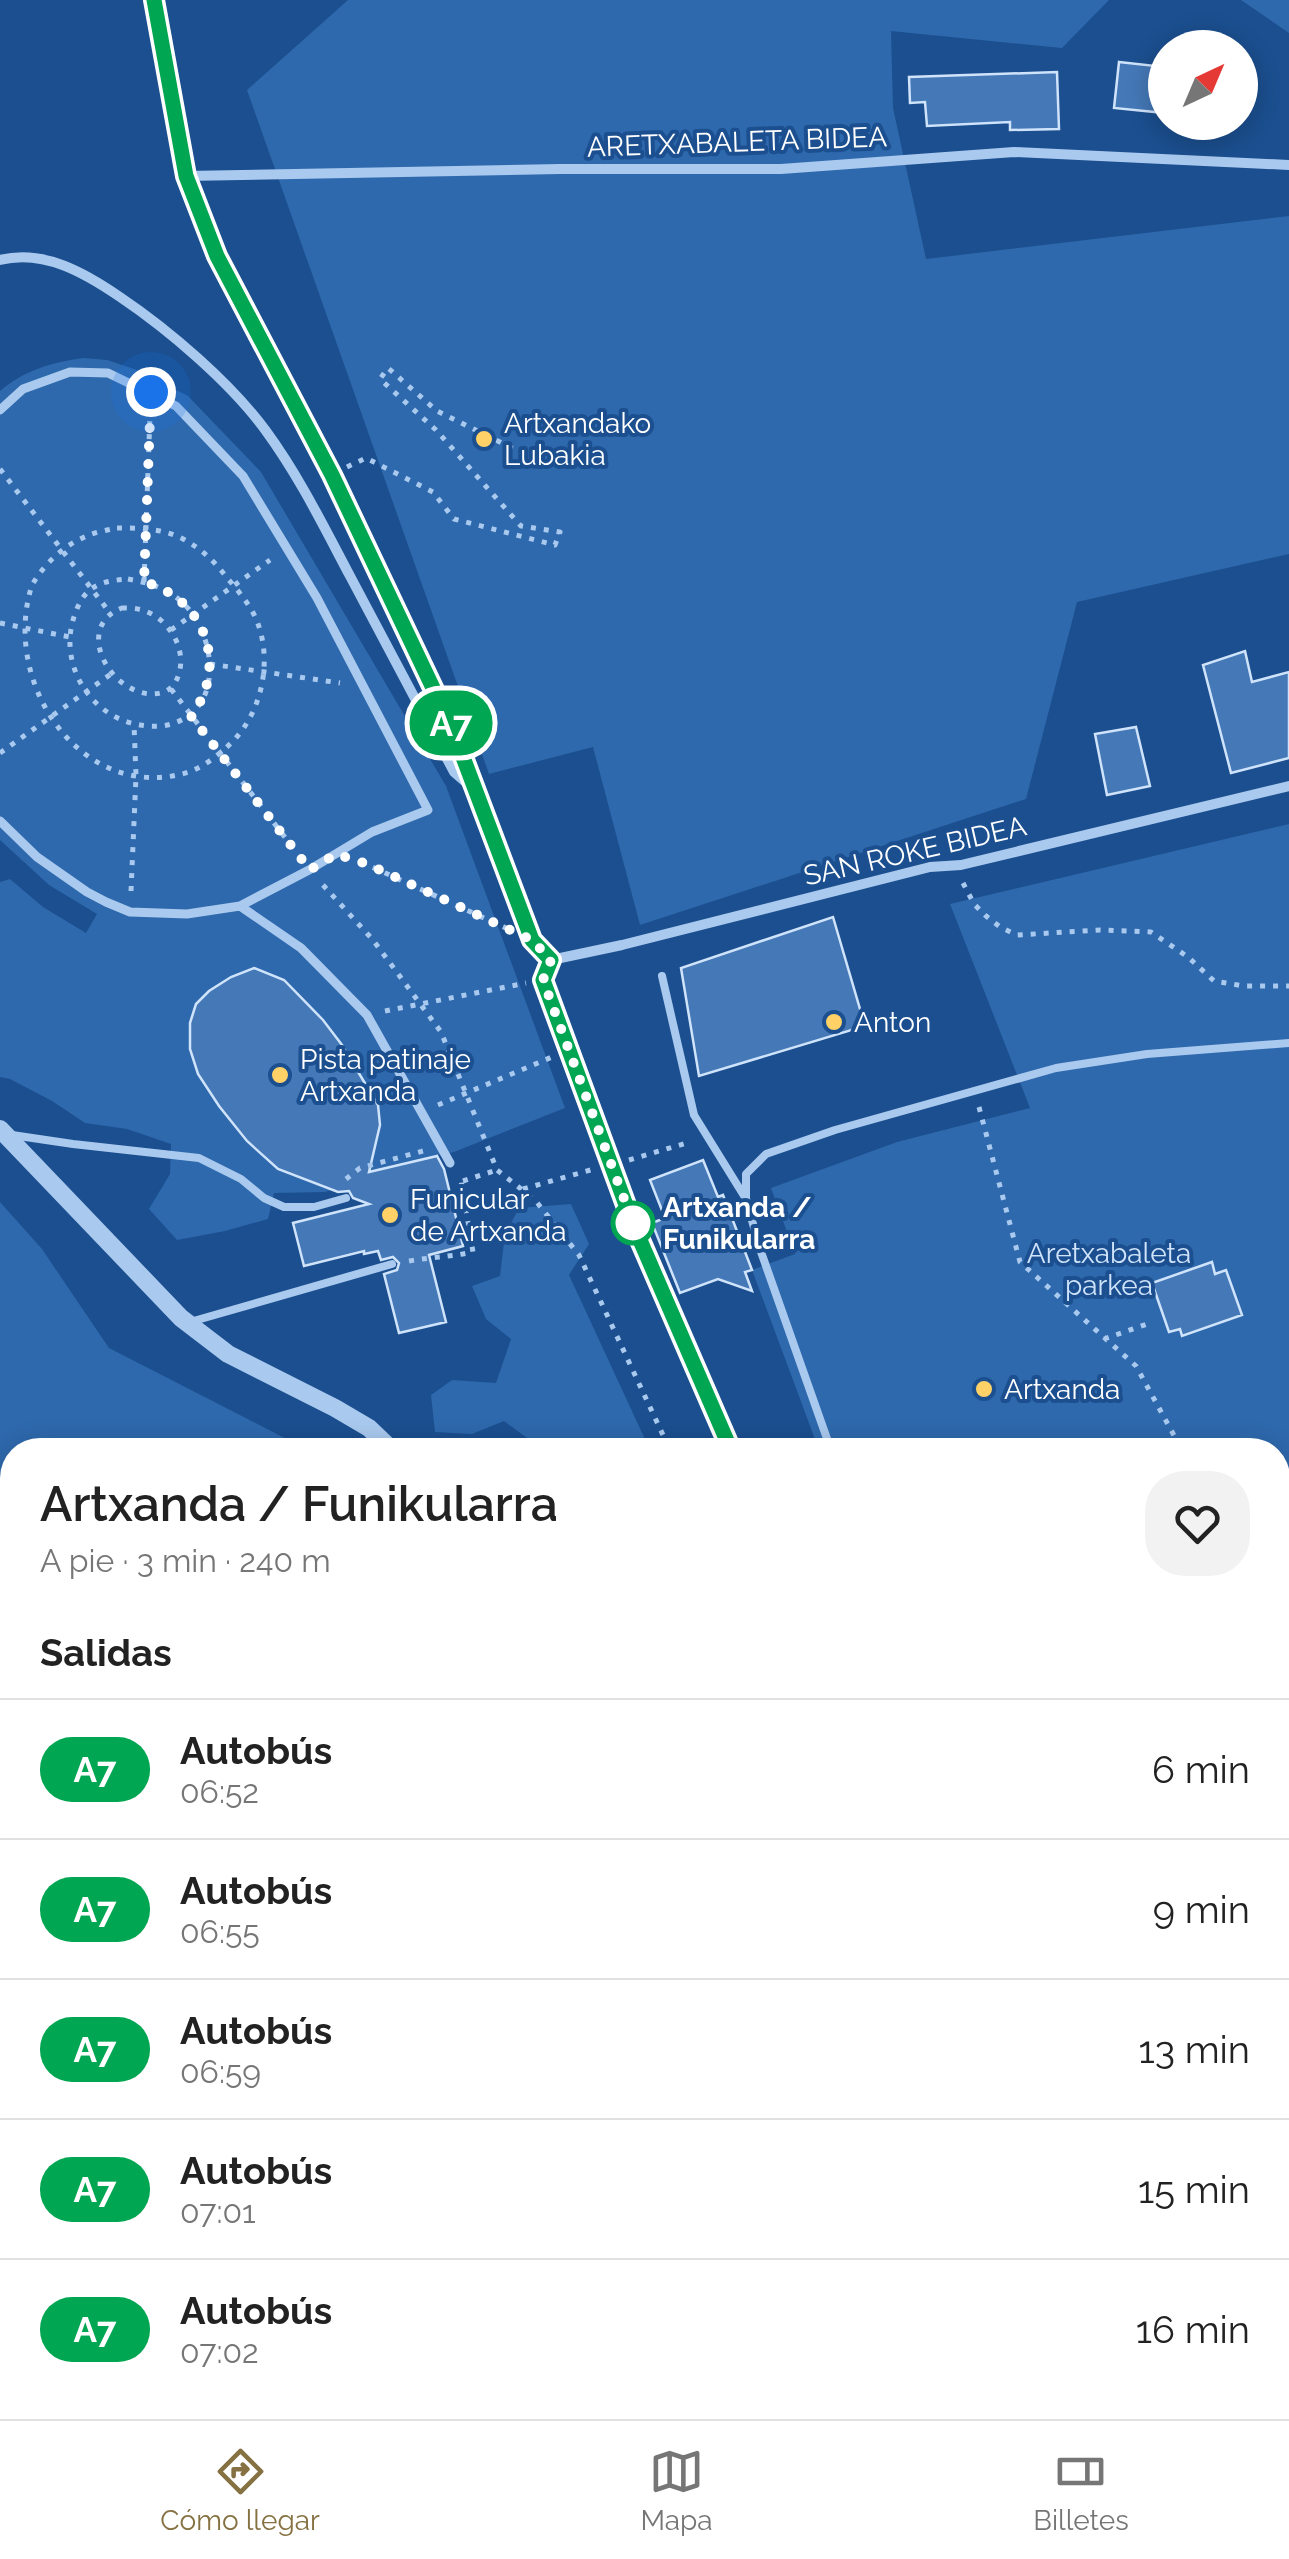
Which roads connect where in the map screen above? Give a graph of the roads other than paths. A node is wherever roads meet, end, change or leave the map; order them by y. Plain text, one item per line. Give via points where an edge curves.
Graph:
1 (154, 0) edge
2 (1289, 165) edge
3 (186, 176) junction
4 (0, 260) edge
5 (0, 410) edge
6 (1289, 786) edge
7 (478, 794) junction
8 (0, 820) edge
9 (240, 906) junction
10 (551, 960) junction
11 (662, 976) dead end
12 (1289, 1044) edge
13 (2, 1131) edge
14 (450, 1163) road end
15 (346, 1198) road end
16 (746, 1199) junction
17 (392, 1264) road end
18 (184, 1321) junction
19 (379, 1438) edge
20 (726, 1438) edge
21 (828, 1438) edge

1 - 3 street
2 - 3 street, ARETXABALETA BIDEA via 1014,152 781,169
3 - 7 street via 217,256 340,493
4 - 7 street via 55,260 101,284 148,315 234,392 300,482 454,772
5 - 9 street via 23,389 70,372 108,373 176,406 243,476 317,598 428,810 372,832
6 - 10 street, SAN ROKE BIDEA
7 - 10 street via 532,940
8 - 9 street via 74,884 130,912 188,914
9 - 14 street via 301,948 368,1015
10 - 20 street via 543,980 568,1051 633,1224
11 - 16 lane via 694,1114
12 - 16 lane via 1056,1068 834,1130 766,1154 746,1174
13 - 15 lane via 200,1158 284,1207
13 - 18 street
16 - 21 lane
17 - 18 lane
18 - 19 street via 228,1354

